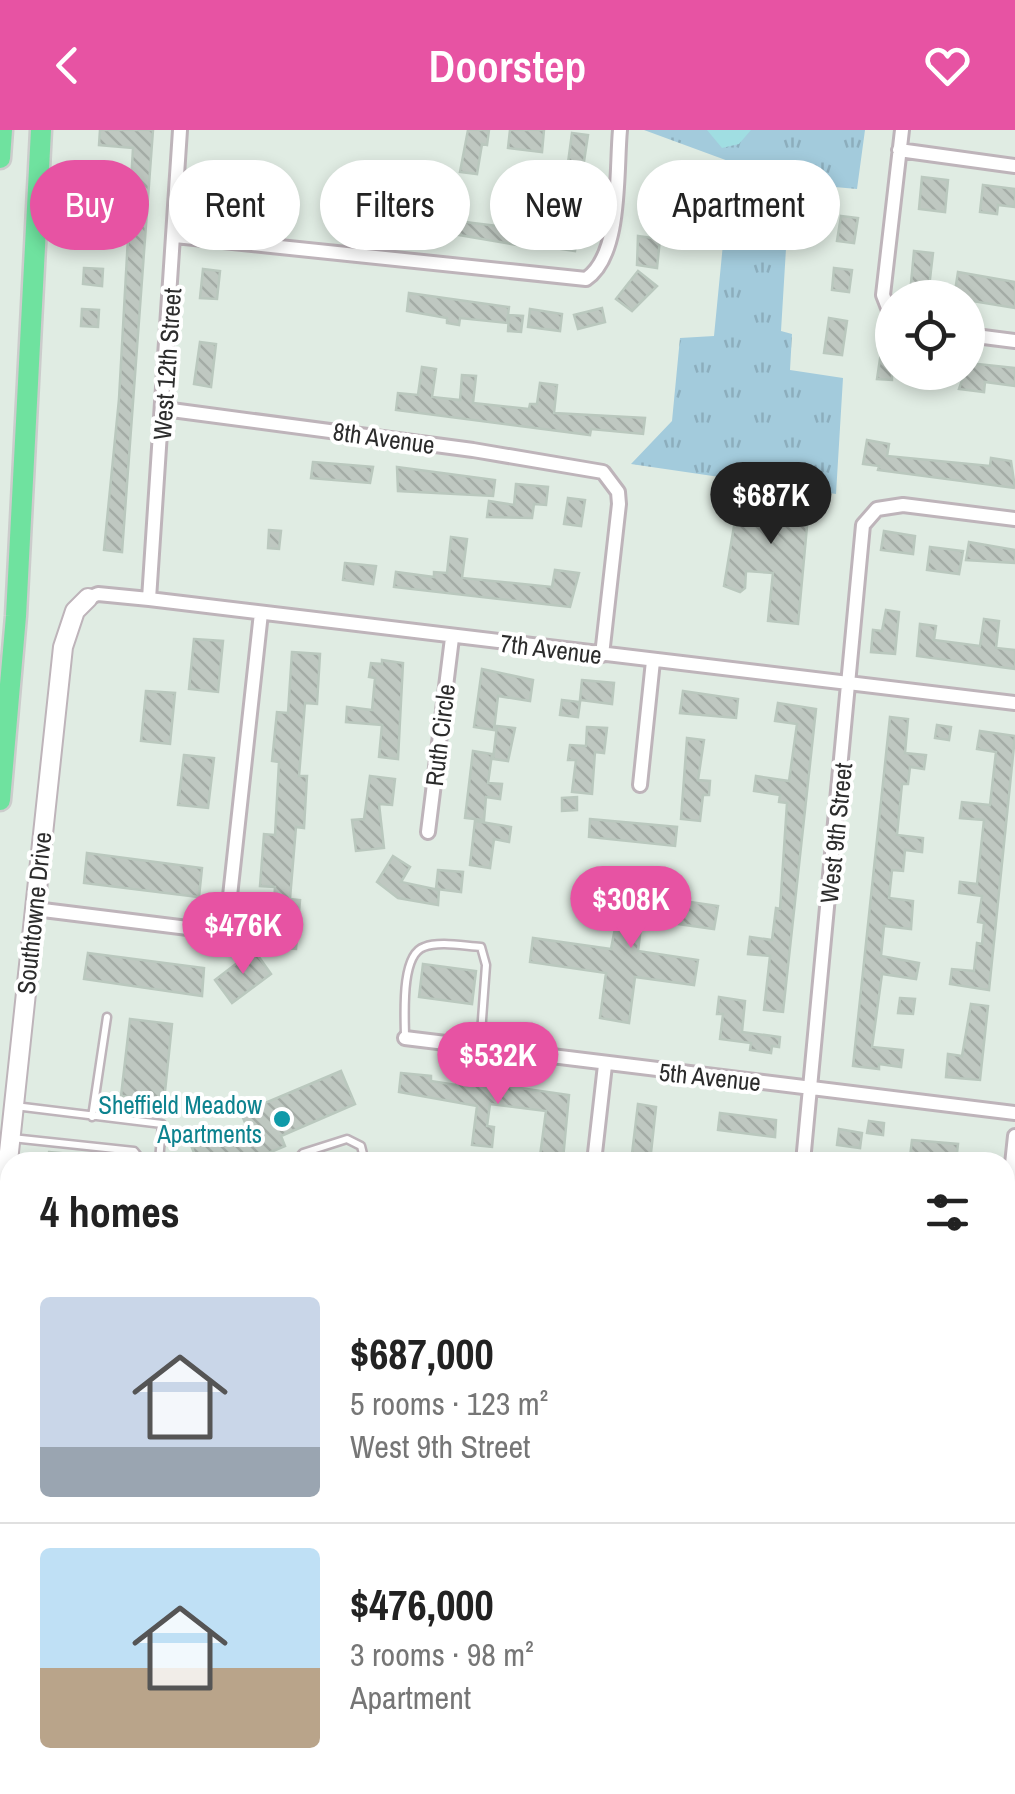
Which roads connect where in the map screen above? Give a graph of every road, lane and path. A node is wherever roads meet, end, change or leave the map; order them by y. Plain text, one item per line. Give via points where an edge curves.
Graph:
1 (2, 130) edge
2 (41, 130) edge
3 (180, 130) edge
4 (620, 130) edge
5 (902, 130) edge
6 (899, 150) junction
7 (0, 158) edge
8 (179, 160) edge
9 (1015, 166) edge
10 (174, 250) edge
11 (300, 250) edge
12 (885, 280) edge
13 (985, 337) edge
14 (1015, 341) edge
15 (164, 409) junction
16 (1015, 519) edge
17 (88, 598) joint
18 (149, 598) junction
19 (261, 613) junction
20 (452, 638) junction
21 (602, 656) junction
22 (653, 661) junction
23 (850, 684) junction
24 (1015, 704) edge
25 (640, 786) dead end
26 (0, 800) edge
27 (428, 832) dead end
28 (35, 910) junction
29 (107, 1018) dead end
30 (405, 1038) joint
31 (480, 1048) junction
32 (605, 1065) junction
33 (811, 1088) junction
34 (14, 1106) junction
35 (1015, 1113) edge
36 (92, 1117) junction
37 (10, 1138) junction
38 (9, 1152) edge
39 (135, 1152) edge
40 (160, 1152) edge
41 (303, 1152) edge
42 (362, 1152) edge
43 (595, 1152) edge
44 (804, 1152) edge

1 - 7 main road
2 - 26 main road
3 - 8 street, West 12th Street
4 - 11 street via 610,248 600,269 578,280
5 - 6 street
6 - 9 street
6 - 12 street
10 - 15 street, West 12th Street
13 - 14 street
15 - 18 street, West 12th Street
15 - 21 street, 8th Avenue via 603,472 619,504
16 - 23 street, West 9th Street via 903,505 866,518
17 - 18 street, 7th Avenue
17 - 28 street, Southtowne Drive via 74,611 63,647
18 - 19 street, 7th Avenue
19 - 20 street, 7th Avenue
19 - 28 street via 230,896 221,916 196,929
20 - 21 street, 7th Avenue
20 - 27 street, Ruth Circle
21 - 22 street, 7th Avenue
22 - 23 street, 7th Avenue
22 - 25 street
23 - 24 street, 7th Avenue
23 - 33 street, West 9th Street
28 - 34 street, Southtowne Drive
29 - 36 lane
30 - 31 street, 5th Avenue
30 - 31 lane via 407,972 415,952 426,946 481,947 486,966
31 - 32 street, 5th Avenue
32 - 33 street, 5th Avenue
32 - 43 street
33 - 35 street, 5th Avenue
33 - 44 street, West 9th Street
34 - 36 lane
34 - 37 street, Southtowne Drive
36 - 40 lane via 162,1124
37 - 38 street, Southtowne Drive
37 - 39 lane
41 - 42 lane via 346,1138

